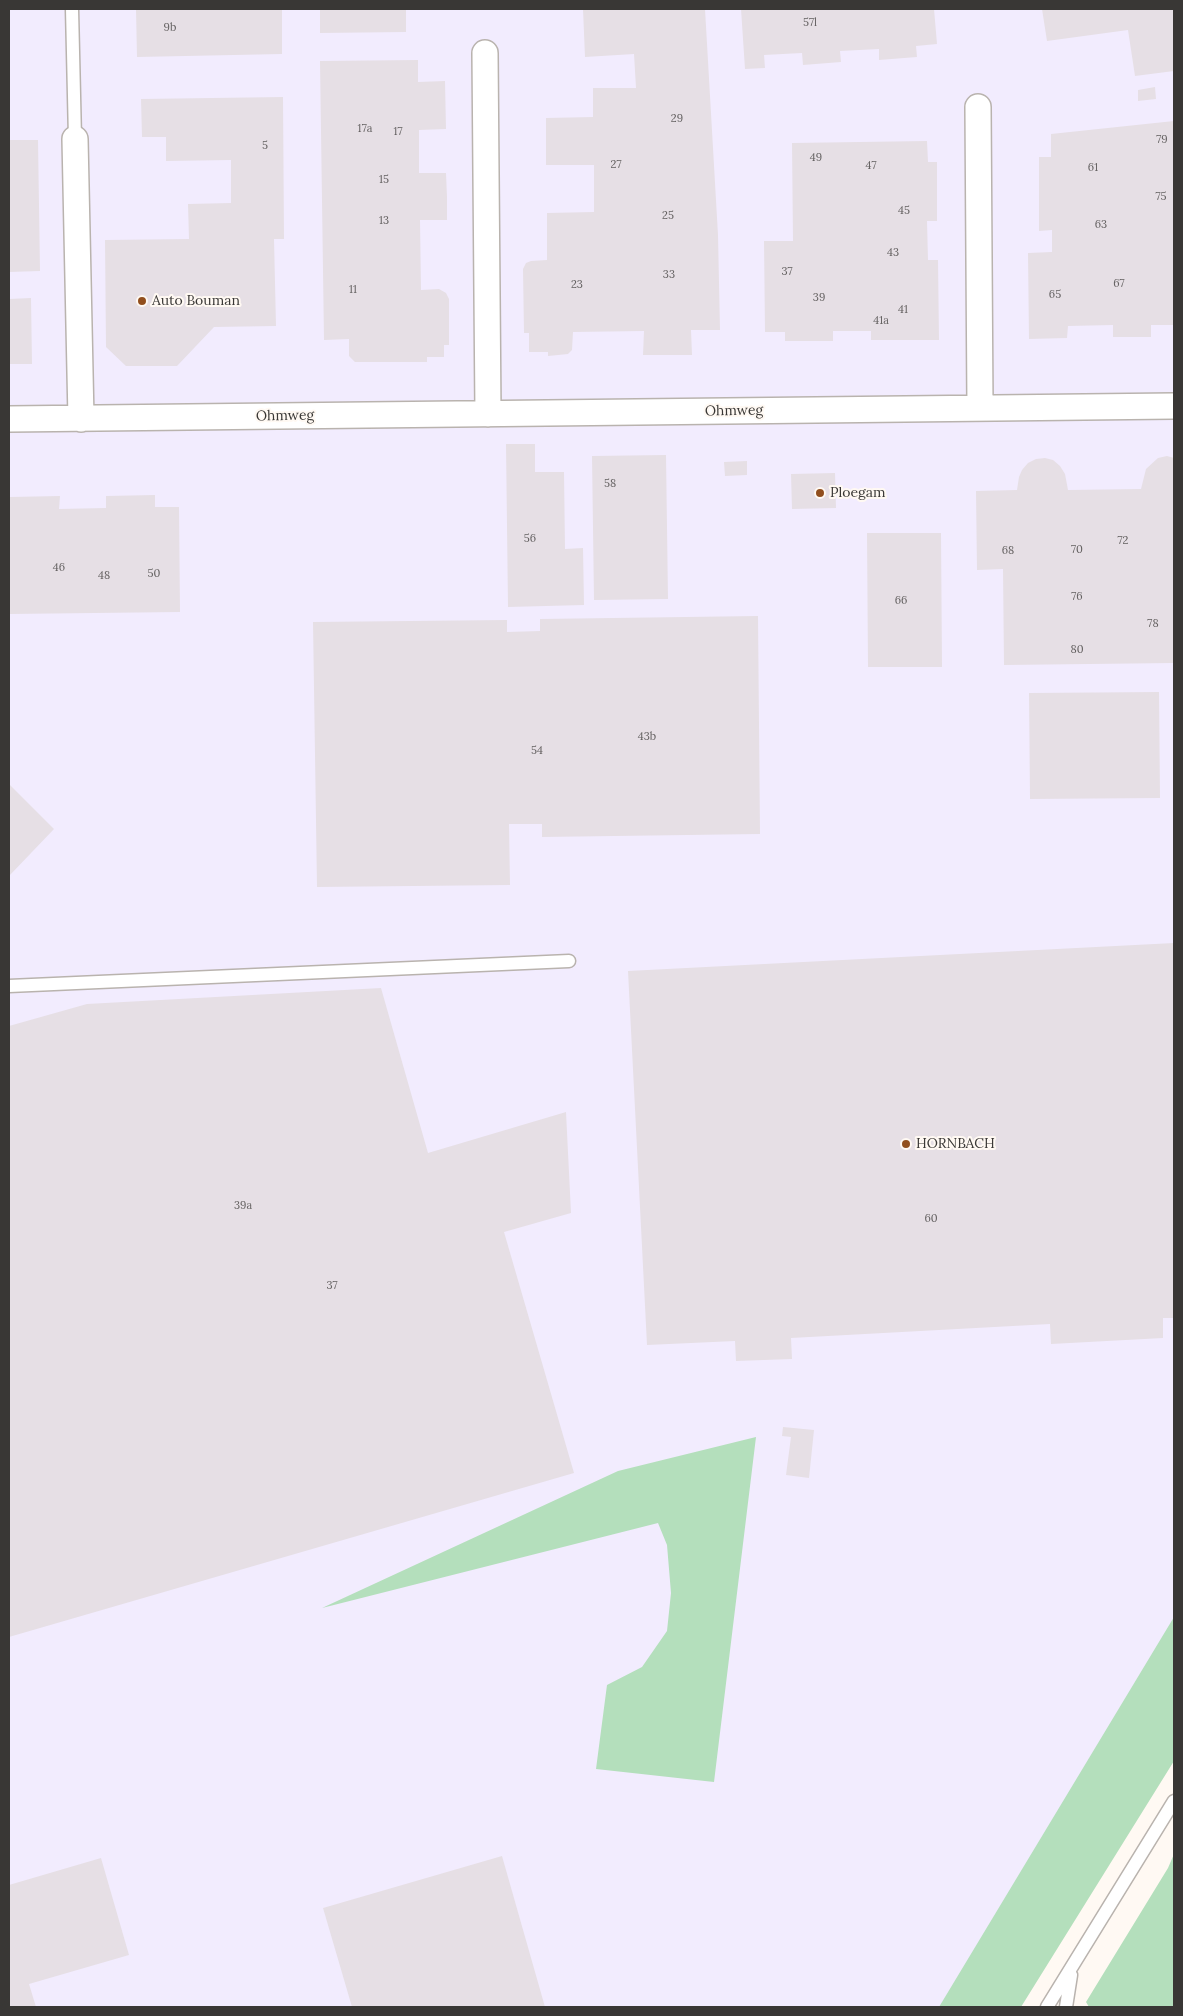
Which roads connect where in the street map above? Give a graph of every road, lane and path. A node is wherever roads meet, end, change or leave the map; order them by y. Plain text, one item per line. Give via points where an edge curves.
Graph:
1 (72, 9) edge
2 (485, 53) dead end
3 (978, 106) dead end
4 (75, 139) joint
5 (1174, 406) edge
6 (980, 408) junction
7 (488, 414) junction
8 (9, 419) edge
9 (81, 419) junction
10 (569, 961) dead end
11 (9, 986) edge
12 (1174, 1801) edge
13 (1072, 1969) junction
14 (1047, 2007) edge
15 (1066, 2007) edge

1 - 4 lane
2 - 7 street
3 - 6 street
4 - 9 street
5 - 6 street, Ohmweg
6 - 7 street, Ohmweg
7 - 9 street, Ohmweg
8 - 9 street, Ohmweg
10 - 11 lane
12 - 13 lane
13 - 14 lane
13 - 15 lane

